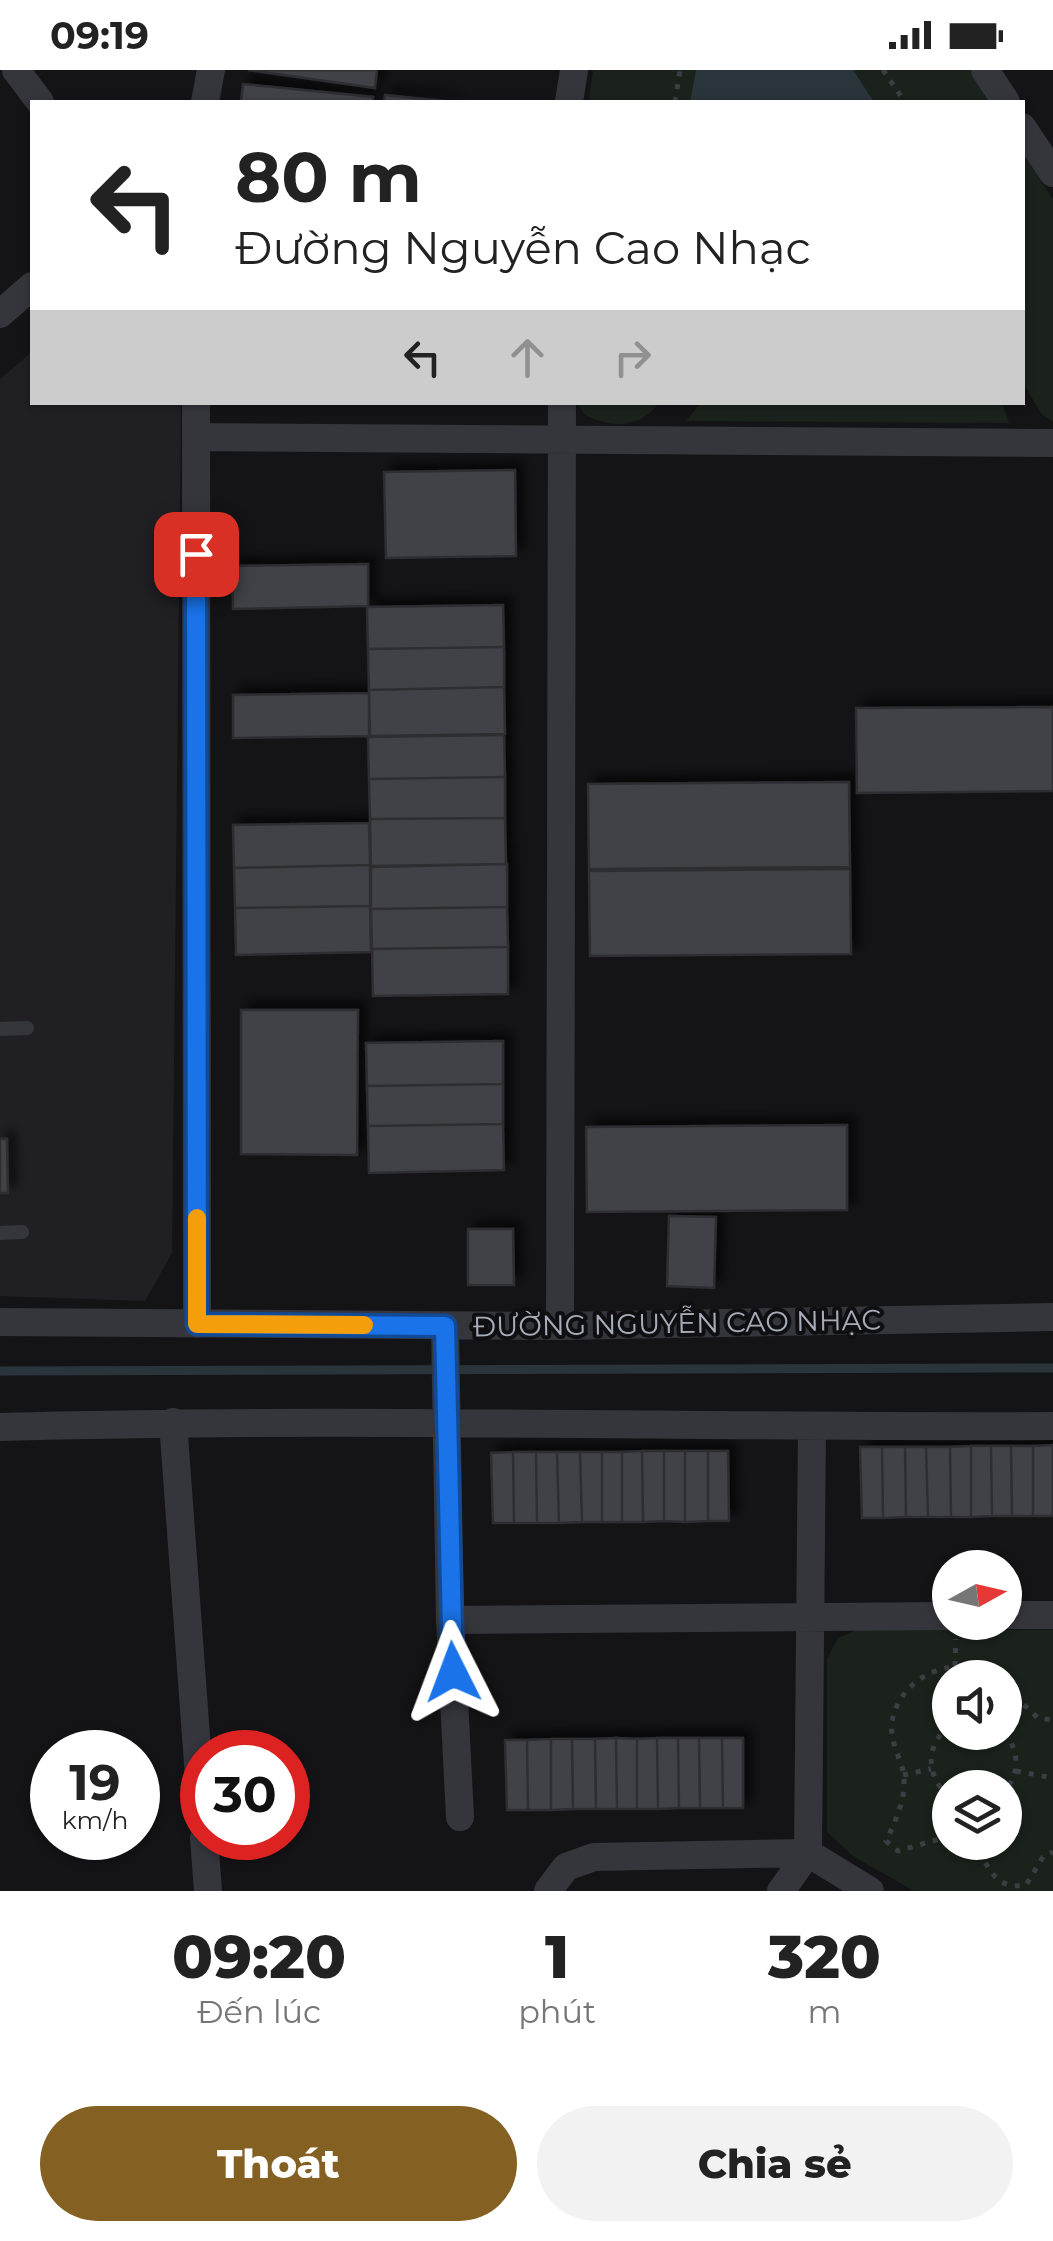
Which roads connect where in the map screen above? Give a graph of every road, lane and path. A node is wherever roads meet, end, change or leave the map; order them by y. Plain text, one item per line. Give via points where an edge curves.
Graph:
1 (16, 70) edge
2 (210, 70) edge
3 (574, 70) edge
4 (680, 70) edge
5 (883, 70) edge
6 (985, 70) edge
7 (38, 100) edge
8 (206, 100) edge
9 (569, 100) edge
10 (675, 100) edge
11 (904, 100) edge
12 (1005, 100) edge
13 (1025, 131) edge
14 (1053, 173) edge
15 (30, 288) edge
16 (0, 314) edge
17 (196, 405) edge
18 (562, 405) edge
19 (196, 436) junction
20 (562, 436) junction
21 (1053, 443) edge
22 (27, 1028) dead end
23 (0, 1029) edge
24 (22, 1232) dead end
25 (0, 1233) edge
26 (1053, 1318) edge
27 (0, 1322) edge
28 (197, 1324) junction
29 (560, 1326) junction
30 (445, 1336) junction
31 (446, 1415) junction
32 (173, 1422) junction
33 (1053, 1426) edge
34 (0, 1427) edge
35 (812, 1427) junction
36 (1022, 1615) edge
37 (1053, 1615) edge
38 (811, 1617) junction
39 (450, 1620) junction
40 (932, 1623) edge
41 (932, 1672) edge
42 (1022, 1706) edge
43 (1053, 1720) edge
44 (196, 1730) edge
45 (934, 1750) edge
46 (1014, 1750) edge
47 (931, 1769) joint
48 (1016, 1770) edge
49 (1022, 1771) edge
50 (903, 1775) junction
51 (1053, 1778) edge
52 (460, 1817) dead end
53 (932, 1841) edge
54 (808, 1852) junction
55 (1053, 1852) edge
56 (206, 1860) edge
57 (980, 1860) edge
58 (208, 1891) edge
59 (548, 1891) edge
60 (782, 1891) edge
61 (870, 1891) edge

1 - 7 street
2 - 8 street
3 - 9 street
4 - 10 path
5 - 11 path
6 - 12 street
13 - 14 street
15 - 16 street
17 - 19 street
18 - 20 street
19 - 20 street
19 - 28 street
20 - 21 street via 658,443
20 - 29 street
22 - 23 lane
24 - 25 lane
26 - 29 street, ĐƯỜNG NGUYỄN CAO NHẠC
27 - 28 street, ĐƯỜNG NGUYỄN CAO NHẠC
28 - 30 street, ĐƯỜNG NGUYỄN CAO NHẠC
29 - 30 street, ĐƯỜNG NGUYỄN CAO NHẠC
30 - 31 street
31 - 32 street
31 - 35 street
31 - 39 street
32 - 34 street
32 - 44 street
33 - 35 street
35 - 38 street
36 - 37 street
38 - 39 street
38 - 40 street
38 - 54 street
39 - 52 street
41 - 50 path via 902,1696 892,1735
42 - 43 path
45 - 47 path
46 - 48 path
47 - 50 path
49 - 51 path
50 - 53 path via 900,1808 886,1841 898,1851
54 - 59 street via 594,1857 566,1867
54 - 60 street
54 - 61 street
55 - 57 path via 1026,1886 1006,1889 992,1882
56 - 58 street

